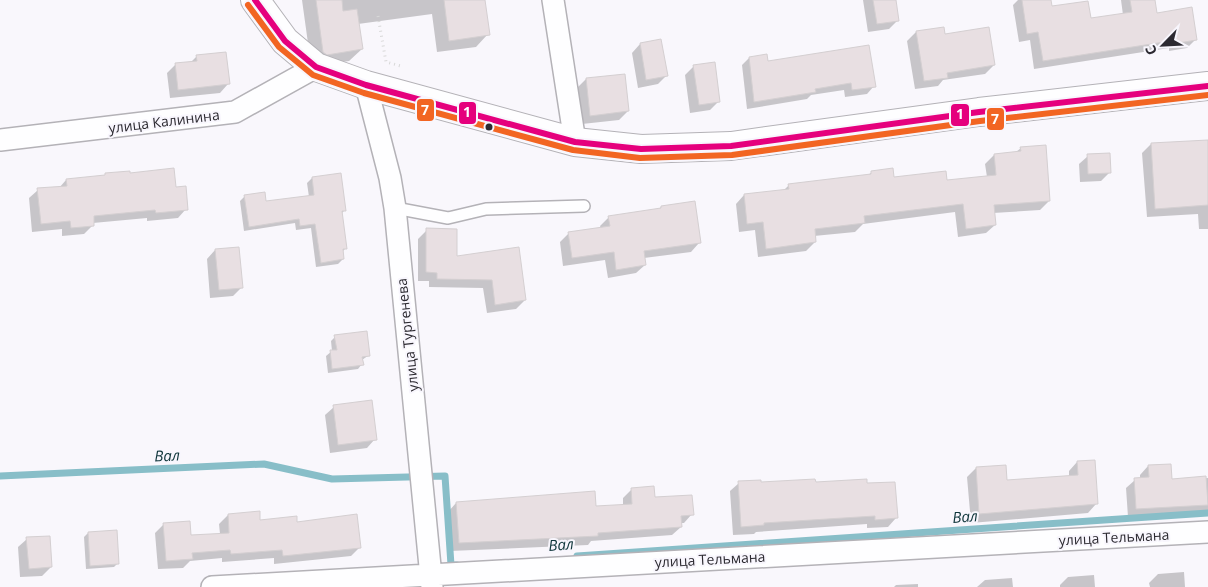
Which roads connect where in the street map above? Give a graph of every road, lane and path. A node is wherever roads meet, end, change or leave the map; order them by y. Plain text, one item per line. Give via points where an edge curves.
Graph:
1 (255, 0) edge
2 (553, 0) edge
3 (316, 67) junction
4 (366, 85) junction
5 (1208, 86) edge
6 (0, 140) edge
7 (575, 142) junction
8 (584, 206) dead end
9 (395, 208) junction
10 (1208, 532) edge
11 (432, 581) edge
12 (212, 587) edge

1 - 3 street via 285,41
2 - 7 street
3 - 4 street
3 - 6 street, улица Калинина via 234,112
4 - 7 street
4 - 9 street, улица Тургенева
5 - 7 street via 979,112 731,146 641,149
8 - 9 lane via 486,209 448,218
9 - 11 street, улица Тургенева
10 - 11 street, улица Тельмана
11 - 12 street, улица Тельмана

